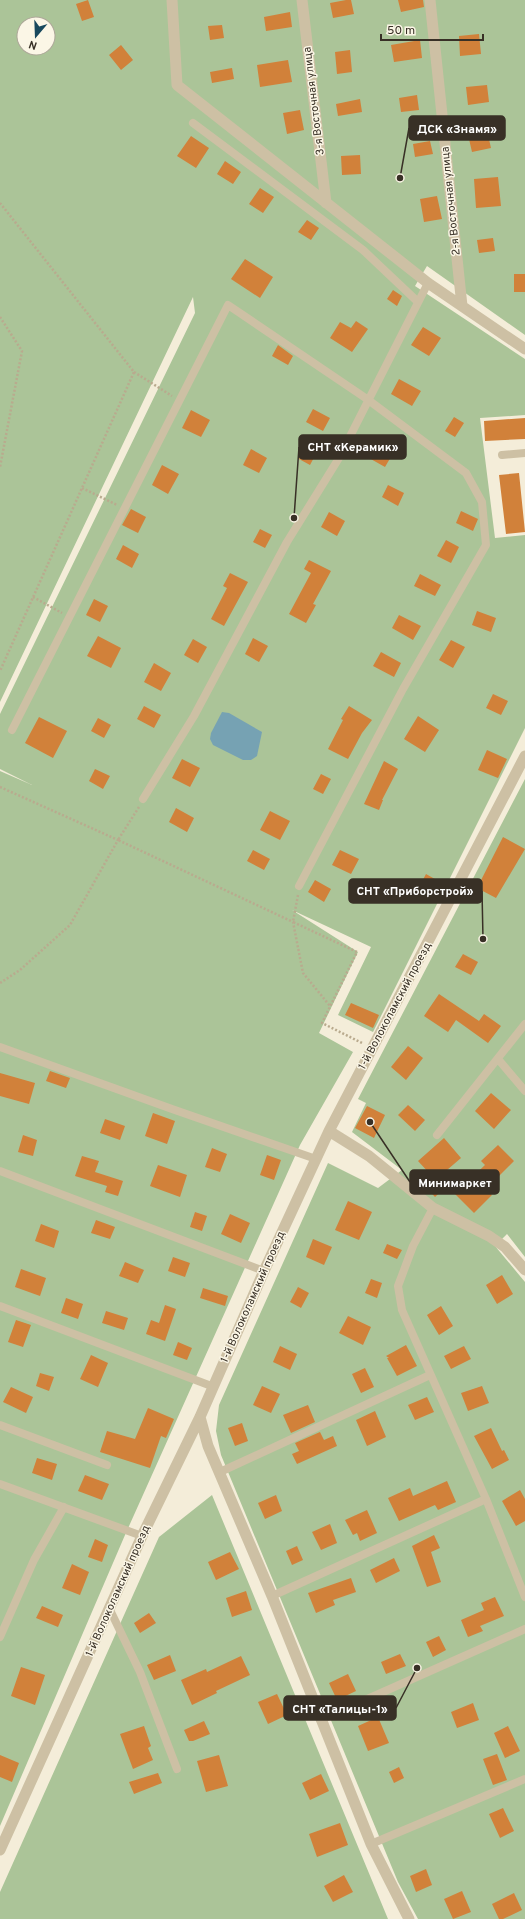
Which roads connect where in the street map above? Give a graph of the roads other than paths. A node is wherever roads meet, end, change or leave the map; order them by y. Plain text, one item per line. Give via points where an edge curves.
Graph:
1 (172, 0) edge
2 (302, 0) edge
3 (430, 0) edge
4 (193, 123) dead end
5 (326, 203) junction
6 (428, 283) junction
7 (418, 302) junction
8 (462, 306) junction
9 (525, 349) edge
10 (367, 399) junction
11 (525, 453) edge
12 (502, 455) dead end
13 (12, 730) dead end
14 (525, 756) edge
15 (144, 799) road end
16 (299, 886) road end
17 (525, 1024) edge
18 (0, 1047) edge
19 (498, 1059) junction
20 (525, 1091) edge
21 (329, 1131) junction
22 (437, 1136) dead end
23 (316, 1159) junction
24 (0, 1171) edge
25 (433, 1208) junction
26 (525, 1270) edge
27 (264, 1271) junction
28 (0, 1306) edge
29 (430, 1375) junction
30 (214, 1387) junction
31 (200, 1417) junction
32 (0, 1424) edge
33 (107, 1465) dead end
34 (220, 1472) junction
35 (0, 1484) edge
36 (486, 1499) junction
37 (64, 1507) junction
38 (142, 1536) junction
39 (272, 1596) junction
40 (525, 1597) edge
41 (110, 1610) junction
42 (525, 1629) edge
43 (0, 1637) edge
44 (320, 1720) junction
45 (177, 1769) dead end
46 (525, 1779) edge
47 (371, 1844) junction
48 (0, 1848) edge
49 (409, 1919) edge

1 - 5 street via 177,85
2 - 5 street, 3-я Восточная улица
3 - 8 street, 2-я Восточная улица
4 - 7 lane via 363,250
5 - 6 street
6 - 7 lane
6 - 8 street
7 - 10 lane
8 - 9 street
10 - 13 lane via 228,305
10 - 15 lane via 338,458 287,542 194,716
10 - 16 lane via 466,473 482,502 486,545 403,689
11 - 12 lane
14 - 21 street, 1-й Волоколамский проезд
17 - 19 lane
18 - 23 lane
19 - 20 lane
19 - 22 lane
21 - 23 street, 1-й Волоколамский проезд
21 - 25 street via 369,1156
23 - 27 street, 1-й Волоколамский проезд
24 - 27 lane
25 - 26 street via 489,1236 505,1247
25 - 29 lane via 413,1246 398,1286 402,1310
27 - 30 street, 1-й Волоколамский проезд
28 - 30 lane
29 - 34 lane
29 - 36 lane
30 - 31 street, 1-й Волоколамский проезд
31 - 34 street via 208,1446
31 - 38 street, 1-й Волоколамский проезд
32 - 33 lane
34 - 39 street
35 - 37 lane
36 - 39 lane
36 - 40 lane
37 - 38 lane
37 - 43 lane via 34,1560
38 - 41 street, 1-й Волоколамский проезд
39 - 44 street
41 - 45 lane via 140,1672
41 - 48 street, 1-й Волоколамский проезд
42 - 44 lane
44 - 47 street
46 - 47 lane
47 - 49 street

